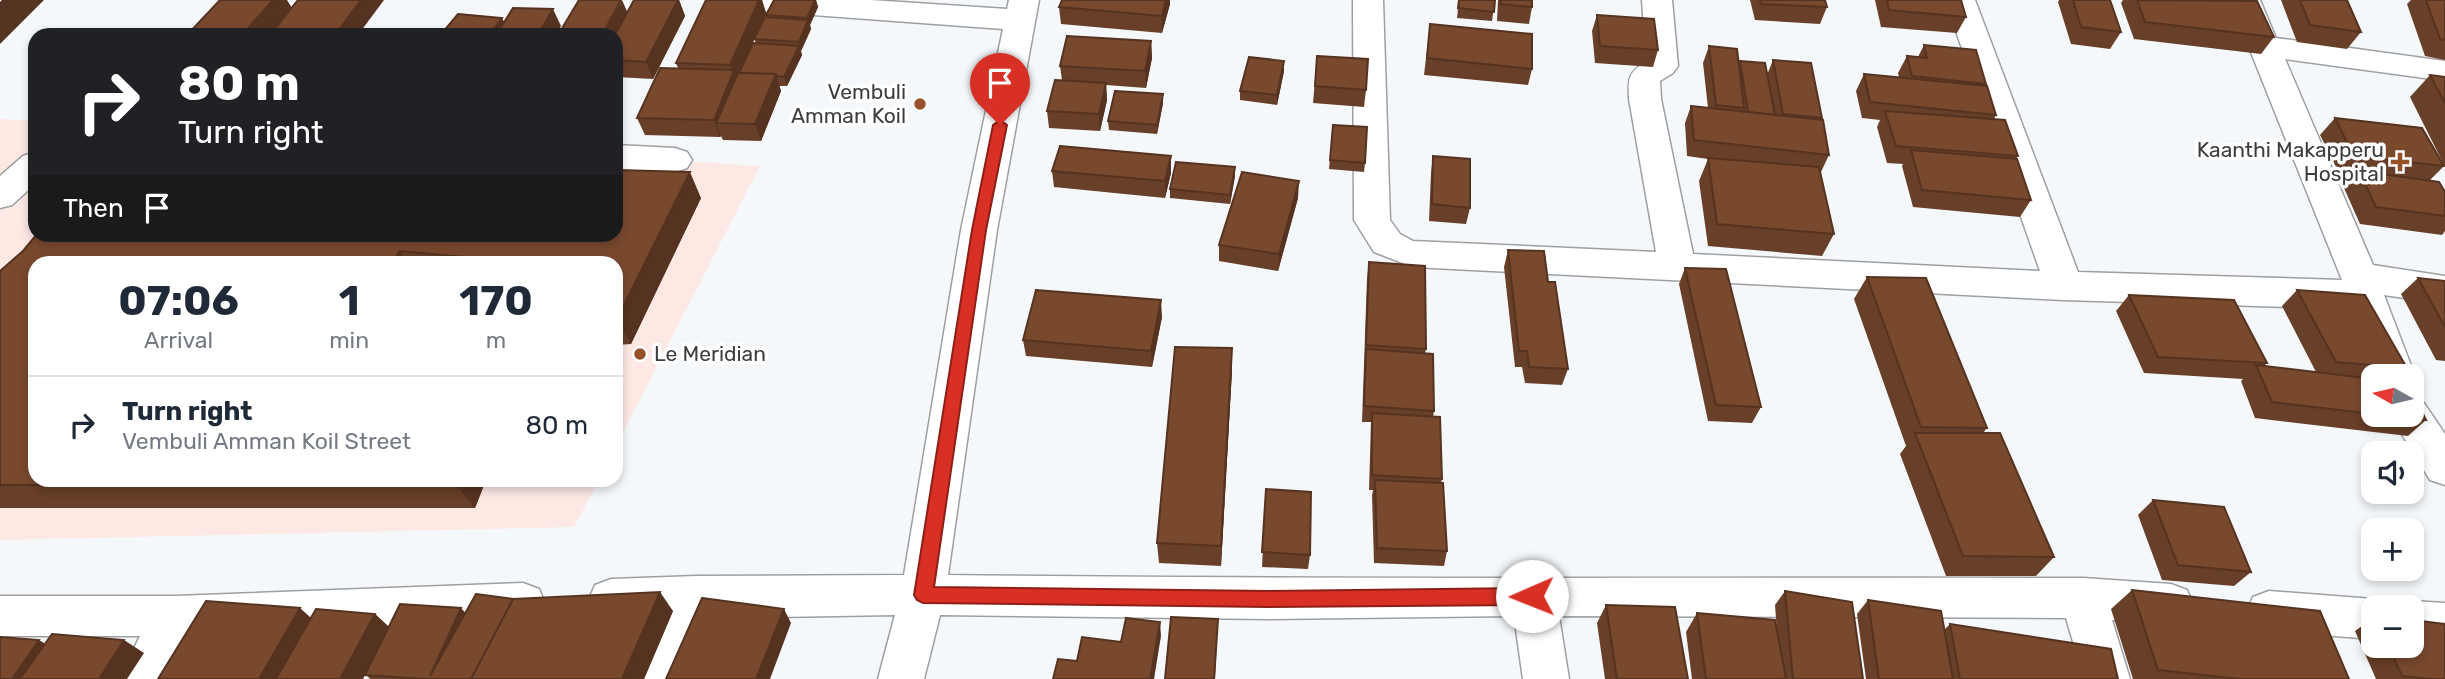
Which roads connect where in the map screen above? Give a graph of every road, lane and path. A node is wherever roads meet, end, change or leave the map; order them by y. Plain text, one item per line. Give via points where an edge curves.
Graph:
1 (733, 0) edge
2 (1368, 0) edge
3 (1657, 0) edge
4 (1960, 0) edge
5 (2245, 0) edge
6 (1022, 10) edge
7 (2263, 46) junction
8 (2439, 70) dead end
9 (623, 158) edge
10 (676, 160) dead end
11 (28, 170) edge
12 (0, 196) edge
13 (1677, 265) junction
14 (2064, 286) junction
15 (2362, 286) junction
16 (2445, 290) edge
17 (2391, 364) edge
18 (2424, 423) edge
19 (2445, 468) edge
20 (923, 595) junction
21 (697, 596) junction
22 (1532, 596) junction
23 (2083, 598) junction
24 (0, 616) edge
25 (175, 616) junction
26 (2361, 617) edge
27 (2424, 622) edge
28 (2445, 624) edge
29 (142, 679) edge
30 (655, 679) edge
31 (901, 679) edge
32 (1546, 679) edge
33 (2107, 679) edge

1 - 6 street
2 - 13 street via 1372,220 1382,241 1413,254
3 - 13 street via 1661,66 1644,77 1645,99
4 - 14 street
5 - 7 street
6 - 20 street via 979,230
7 - 8 street
7 - 15 street
9 - 10 street
11 - 12 street
13 - 14 street
14 - 15 street
15 - 16 street
15 - 17 street
18 - 19 street
20 - 21 street
20 - 22 street
20 - 31 street
21 - 25 street
21 - 30 street
22 - 23 street
22 - 32 street
23 - 26 street
23 - 33 street
24 - 25 street
25 - 29 street
27 - 28 street

